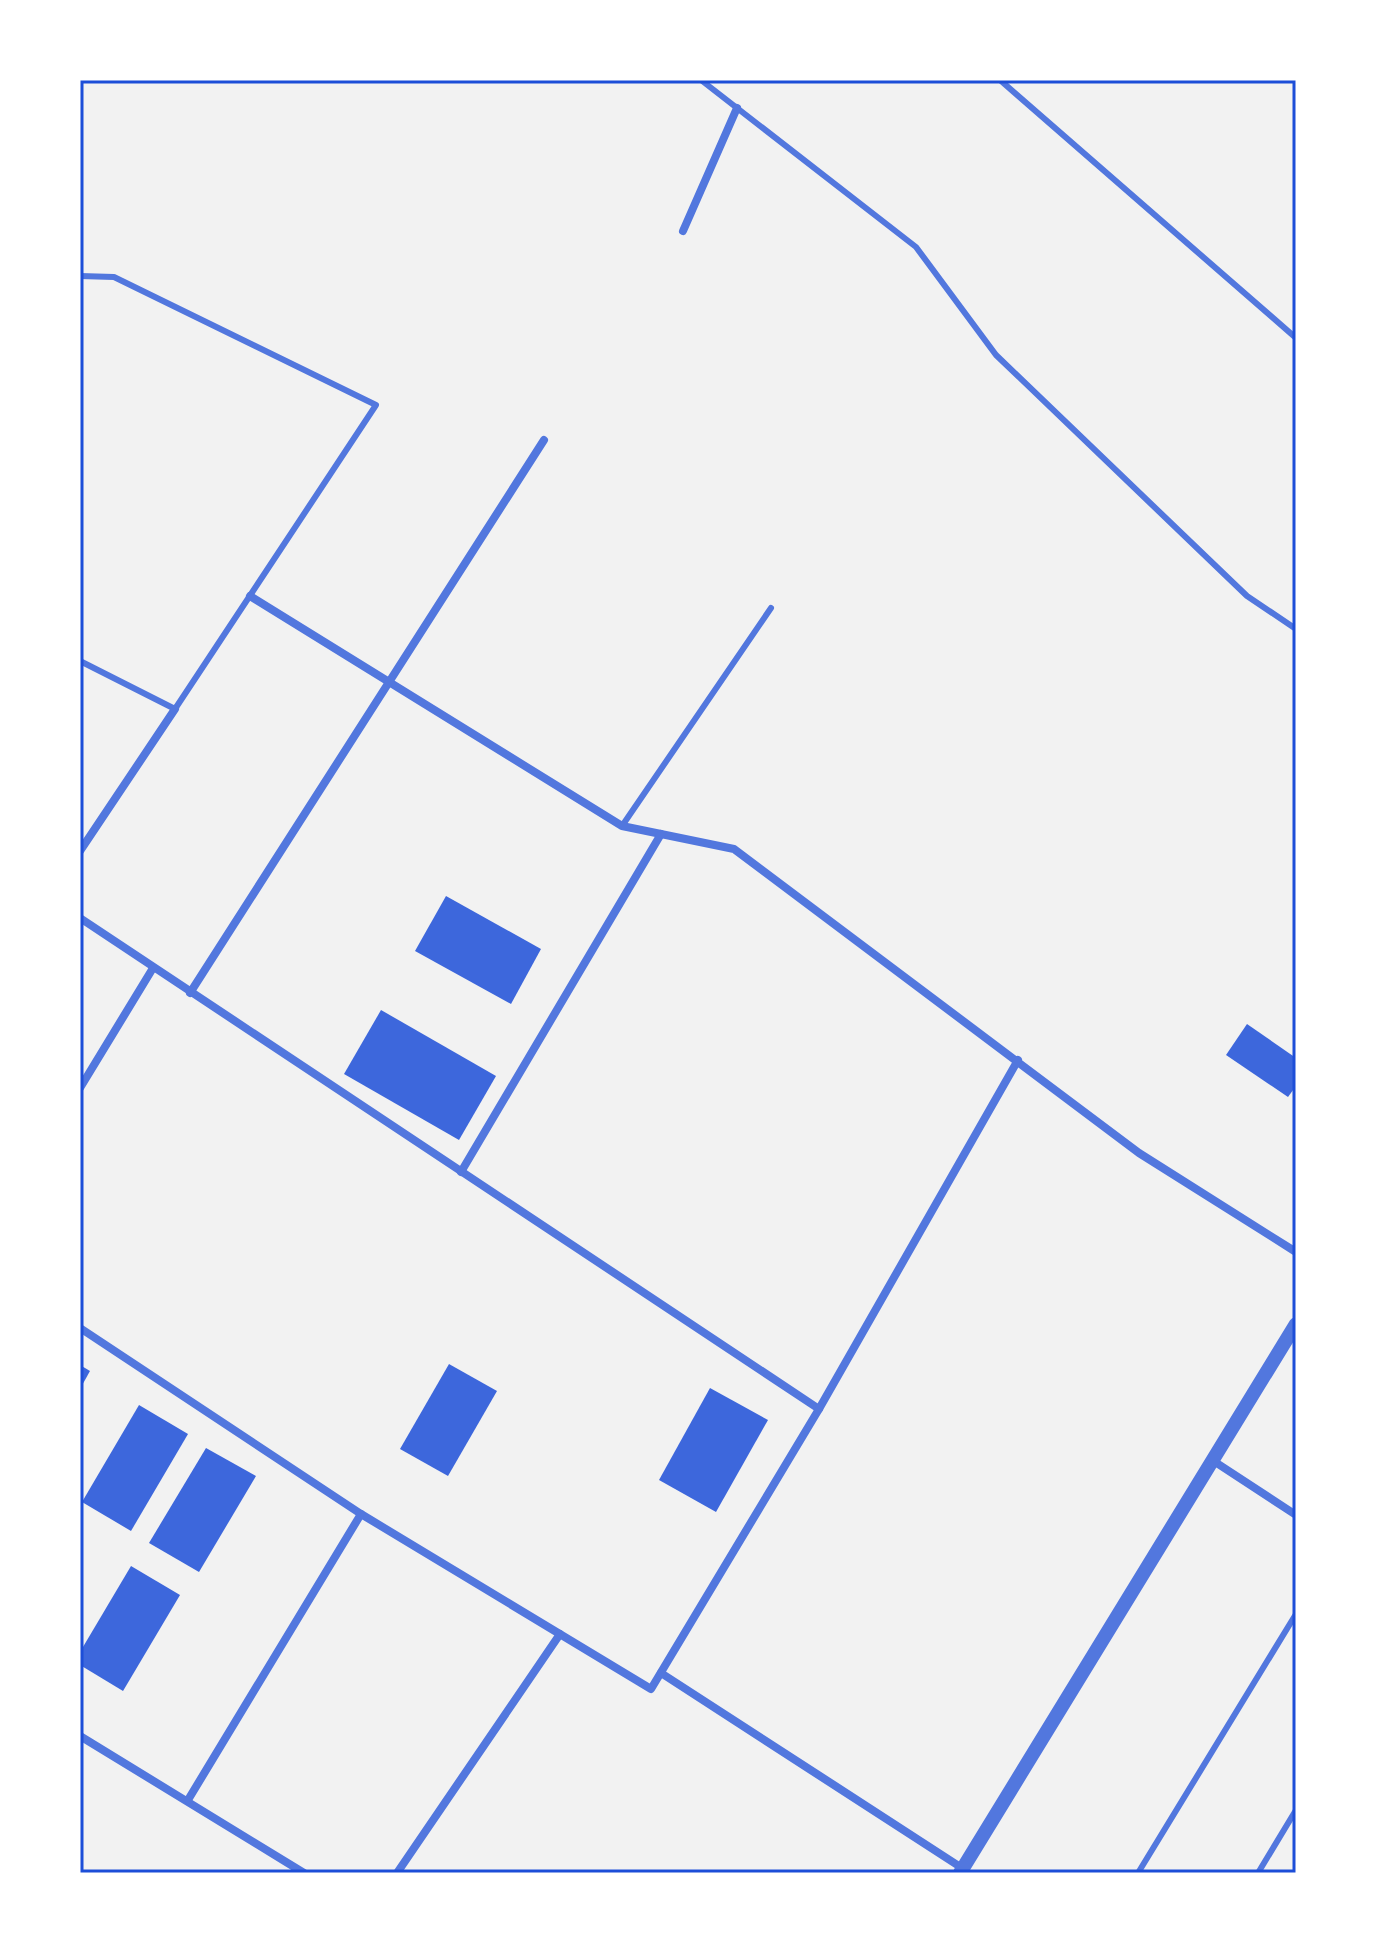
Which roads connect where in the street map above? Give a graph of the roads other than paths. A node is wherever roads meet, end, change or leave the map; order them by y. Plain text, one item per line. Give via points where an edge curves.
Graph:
1 (701, 80) edge
2 (1000, 80) edge
3 (737, 108) junction
4 (683, 231) dead end
5 (80, 276) edge
6 (1296, 338) edge
7 (544, 440) dead end
8 (250, 596) junction
9 (771, 608) dead end
10 (1296, 629) edge
11 (80, 661) edge
12 (389, 682) junction
13 (175, 709) junction
14 (622, 826) junction
15 (661, 834) junction
16 (80, 851) edge
17 (80, 918) edge
18 (153, 968) junction
19 (190, 993) junction
20 (1018, 1060) junction
21 (80, 1088) edge
22 (461, 1172) junction
23 (1296, 1252) edge
24 (1296, 1324) edge
25 (80, 1328) edge
26 (819, 1409) junction
27 (1212, 1460) junction
28 (361, 1514) junction
29 (1296, 1515) edge
30 (1296, 1614) edge
31 (560, 1634) junction
32 (661, 1673) junction
33 (80, 1736) edge
34 (188, 1800) junction
35 (1296, 1810) edge
36 (961, 1871) edge
37 (304, 1873) edge
38 (397, 1873) edge
39 (1138, 1873) edge
40 (1258, 1873) edge

1 - 3 lane
2 - 6 lane
3 - 4 street
3 - 10 lane via 916,247 996,355 1247,596
5 - 8 lane via 114,277 376,405
7 - 12 street
8 - 12 street
8 - 13 lane
9 - 14 lane
11 - 13 lane
12 - 14 street
12 - 19 street
13 - 16 street
14 - 15 street
15 - 20 street via 734,849
15 - 22 street
17 - 18 street
18 - 19 street
18 - 21 street
19 - 22 street
20 - 23 street via 1139,1153
20 - 26 street
22 - 26 street
24 - 27 street
25 - 28 street
26 - 32 street
27 - 29 street
27 - 36 street
28 - 31 street
28 - 34 street
30 - 39 lane
31 - 32 street via 651,1689
31 - 38 street
32 - 36 street
33 - 34 street
34 - 37 street
35 - 40 lane

